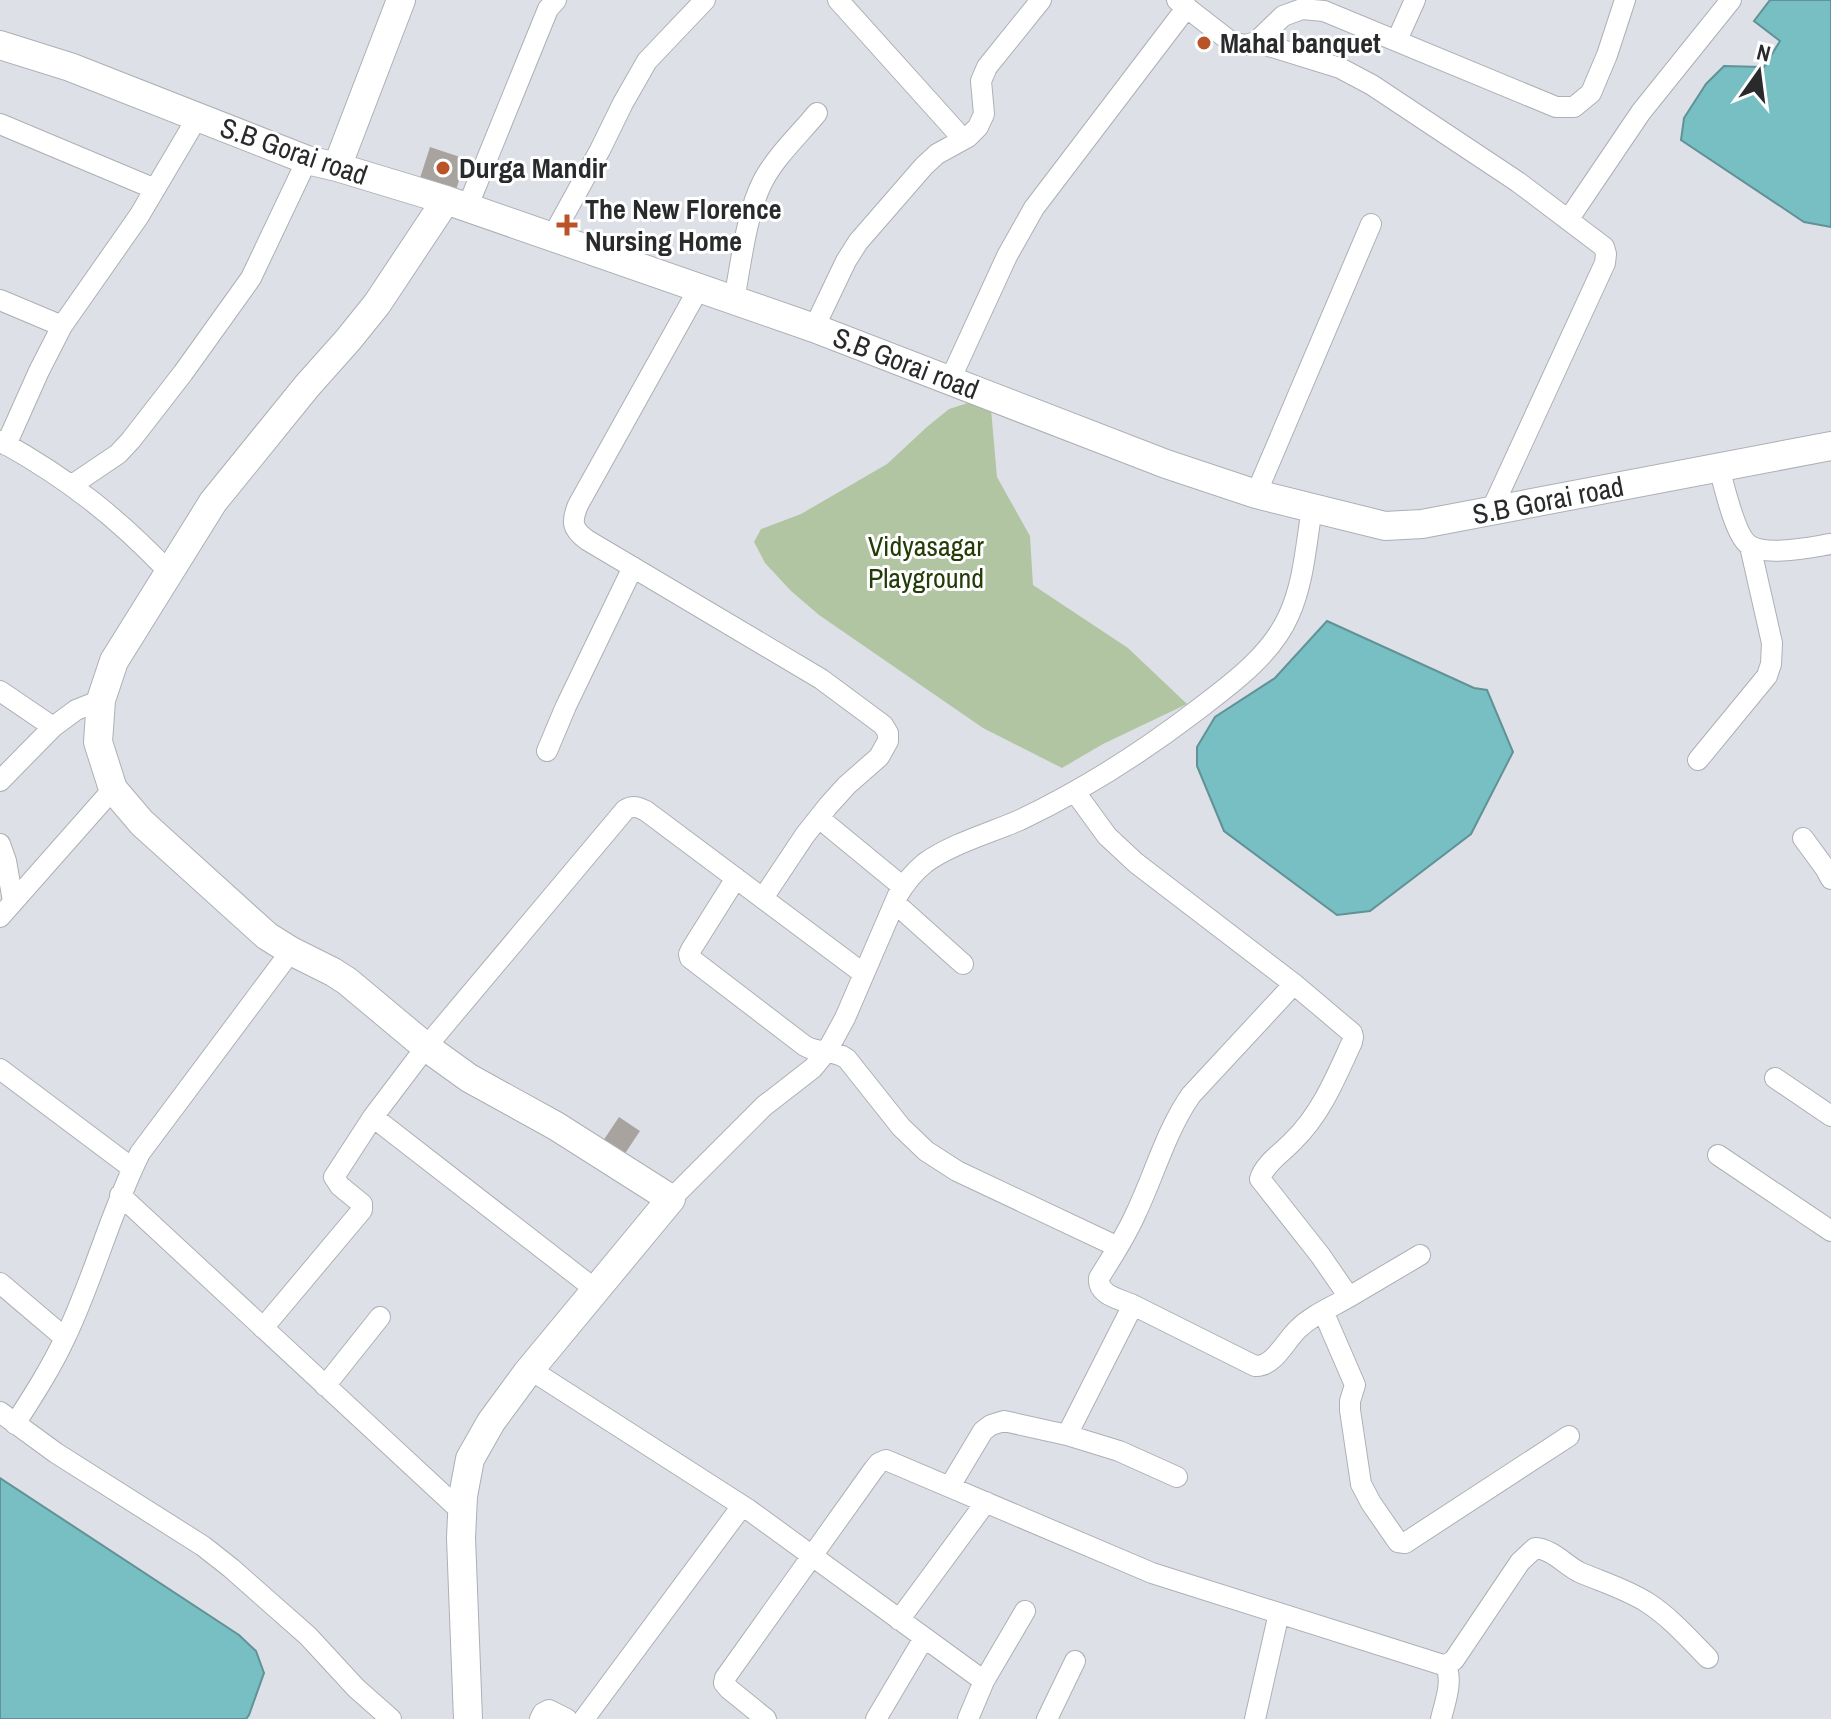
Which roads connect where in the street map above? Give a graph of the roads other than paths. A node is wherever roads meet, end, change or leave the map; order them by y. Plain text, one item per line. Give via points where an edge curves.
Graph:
1 (401, 0) edge
2 (556, 0) edge
3 (705, 0) edge
4 (838, 0) edge
5 (1041, 0) edge
6 (1415, 0) edge
7 (1625, 0) edge
8 (1731, 0) edge
9 (1182, 4) edge
10 (1301, 4) edge
11 (1397, 40) junction
12 (1256, 42) junction
13 (0, 45) edge
14 (817, 113) dead end
15 (197, 118) junction
16 (0, 124) edge
17 (963, 139) junction
18 (307, 160) junction
19 (337, 167) junction
20 (155, 189) junction
21 (456, 204) junction
22 (1568, 220) junction
23 (1371, 224) dead end
24 (552, 237) junction
25 (699, 288) junction
26 (0, 300) edge
27 (734, 300) junction
28 (62, 326) junction
29 (814, 328) junction
30 (950, 380) junction
31 (3, 443) edge
32 (1831, 446) edge
33 (1719, 468) junction
34 (72, 485) junction
35 (1256, 494) junction
36 (1312, 508) junction
37 (1491, 511) junction
38 (1831, 544) edge
39 (1750, 546) junction
40 (633, 567) junction
41 (169, 572) junction
42 (0, 691) edge
43 (101, 700) junction
44 (53, 727) junction
45 (547, 751) dead end
46 (1698, 760) dead end
47 (0, 781) edge
48 (113, 789) junction
49 (1075, 792) junction
50 (819, 818) junction
51 (1803, 838) dead end
52 (0, 844) edge
53 (736, 878) junction
54 (1831, 879) edge
55 (899, 895) junction
56 (763, 898) junction
57 (7, 909) edge
58 (291, 951) junction
59 (963, 964) dead end
60 (864, 974) junction
61 (1294, 984) junction
62 (426, 1047) junction
63 (827, 1051) junction
64 (0, 1069) edge
65 (1775, 1078) dead end
66 (1831, 1116) edge
67 (373, 1117) junction
68 (1718, 1155) dead end
69 (132, 1168) junction
70 (120, 1195) junction
71 (671, 1199) junction
72 (1831, 1231) edge
73 (1118, 1247) junction
74 (1420, 1255) dead end
75 (0, 1283) edge
76 (596, 1290) junction
77 (1349, 1297) junction
78 (1133, 1305) junction
79 (1323, 1311) junction
80 (380, 1317) dead end
81 (263, 1328) junction
82 (65, 1338) junction
83 (531, 1370) junction
84 (325, 1386) junction
85 (7, 1418) edge
86 (1067, 1435) junction
87 (1569, 1436) dead end
88 (1177, 1477) dead end
89 (950, 1486) junction
90 (986, 1502) junction
91 (742, 1506) junction
92 (462, 1512) junction
93 (812, 1557) junction
94 (1025, 1611) dead end
95 (1279, 1613) junction
96 (899, 1620) junction
97 (924, 1638) junction
98 (1708, 1658) dead end
99 (1075, 1661) dead end
100 (1446, 1665) junction
101 (984, 1681) junction
102 (391, 1719) edge
103 (468, 1719) edge
104 (540, 1719) edge
105 (567, 1719) edge
106 (584, 1719) edge
107 (766, 1719) edge
108 (876, 1719) edge
109 (968, 1719) edge
110 (1047, 1719) edge
111 (1255, 1719) edge
112 (1441, 1719) edge

1 - 19 street
2 - 21 street
3 - 24 street via 647,61
4 - 17 street
5 - 17 street via 987,67 981,81 984,114
6 - 11 street
7 - 11 street via 1591,93 1574,107 1556,107
8 - 22 street via 1641,112
9 - 12 street via 1231,42
9 - 30 street via 1034,208
10 - 11 street
10 - 12 street
12 - 22 street via 1340,68 1372,85
13 - 15 street, S.B Gorai road
14 - 27 street via 762,182
15 - 18 street, S.B Gorai road
15 - 20 street
16 - 20 street
17 - 29 street via 924,166 858,242
18 - 19 street, S.B Gorai road
18 - 34 street via 241,295 131,440
19 - 21 street, S.B Gorai road
20 - 28 street
21 - 24 street, S.B Gorai road
21 - 41 street via 213,502
22 - 37 street via 1604,247 1605,263
23 - 35 street
24 - 25 street, S.B Gorai road
25 - 27 street, S.B Gorai road
25 - 40 street via 574,515 578,533
26 - 28 street
27 - 29 street, S.B Gorai road
28 - 31 street
29 - 30 street, S.B Gorai road
30 - 35 street, S.B Gorai road
31 - 34 street
32 - 33 street, S.B Gorai road
33 - 37 street, S.B Gorai road
33 - 39 street via 1739,534
34 - 41 street via 136,537
35 - 36 street, S.B Gorai road
36 - 37 street, S.B Gorai road via 1385,526
36 - 49 street via 1299,587 1273,641 1234,682
38 - 39 street via 1792,550
39 - 46 street via 1772,643 1771,664 1767,676
40 - 45 street
40 - 50 street via 821,679 883,725 888,741 879,757
41 - 43 street via 114,661
42 - 44 street
43 - 44 street
43 - 48 street via 98,742
44 - 47 street
48 - 57 street
48 - 58 street via 142,823 267,936
49 - 55 street via 925,863
49 - 61 street via 1107,836 1136,863
50 - 55 street
50 - 56 street
51 - 54 street
52 - 57 street via 6,861
53 - 56 street
53 - 62 street via 646,811 630,807
53 - 63 street via 690,958 805,1046
55 - 59 street
55 - 60 street
56 - 60 street
58 - 62 street via 347,981
58 - 69 street
60 - 63 street
61 - 73 street via 1179,1112
61 - 77 street via 1353,1037 1319,1109 1260,1179
62 - 67 street
62 - 71 street
63 - 71 street
63 - 73 street via 847,1059 926,1151 957,1171
64 - 69 street
65 - 66 street
67 - 76 street
67 - 81 street via 334,1177 362,1210
68 - 72 street
69 - 70 street
70 - 81 street
70 - 82 street
71 - 76 street
73 - 78 street via 1098,1284
74 - 77 street
75 - 82 street
76 - 83 street
77 - 79 street
78 - 79 street via 1261,1367
78 - 86 street
79 - 87 street via 1355,1385 1350,1410 1361,1484 1398,1542 1405,1543
80 - 84 street
81 - 84 street
82 - 85 street via 43,1381
83 - 91 street
83 - 92 street via 470,1459
84 - 92 street
85 - 102 street via 213,1553 308,1636
86 - 88 street
86 - 89 street via 1004,1421 991,1425
89 - 90 street
89 - 93 street via 886,1460 879,1463
90 - 95 street via 1152,1573
90 - 96 street
91 - 93 street
91 - 106 street
92 - 103 street
93 - 96 street
93 - 107 street via 725,1678 729,1689
94 - 101 street
95 - 100 street
95 - 111 street
96 - 97 street
97 - 101 street
97 - 108 street
98 - 100 street via 1646,1601 1535,1548
99 - 110 street
100 - 112 street via 1450,1682
101 - 109 street
104 - 105 street via 549,1710

